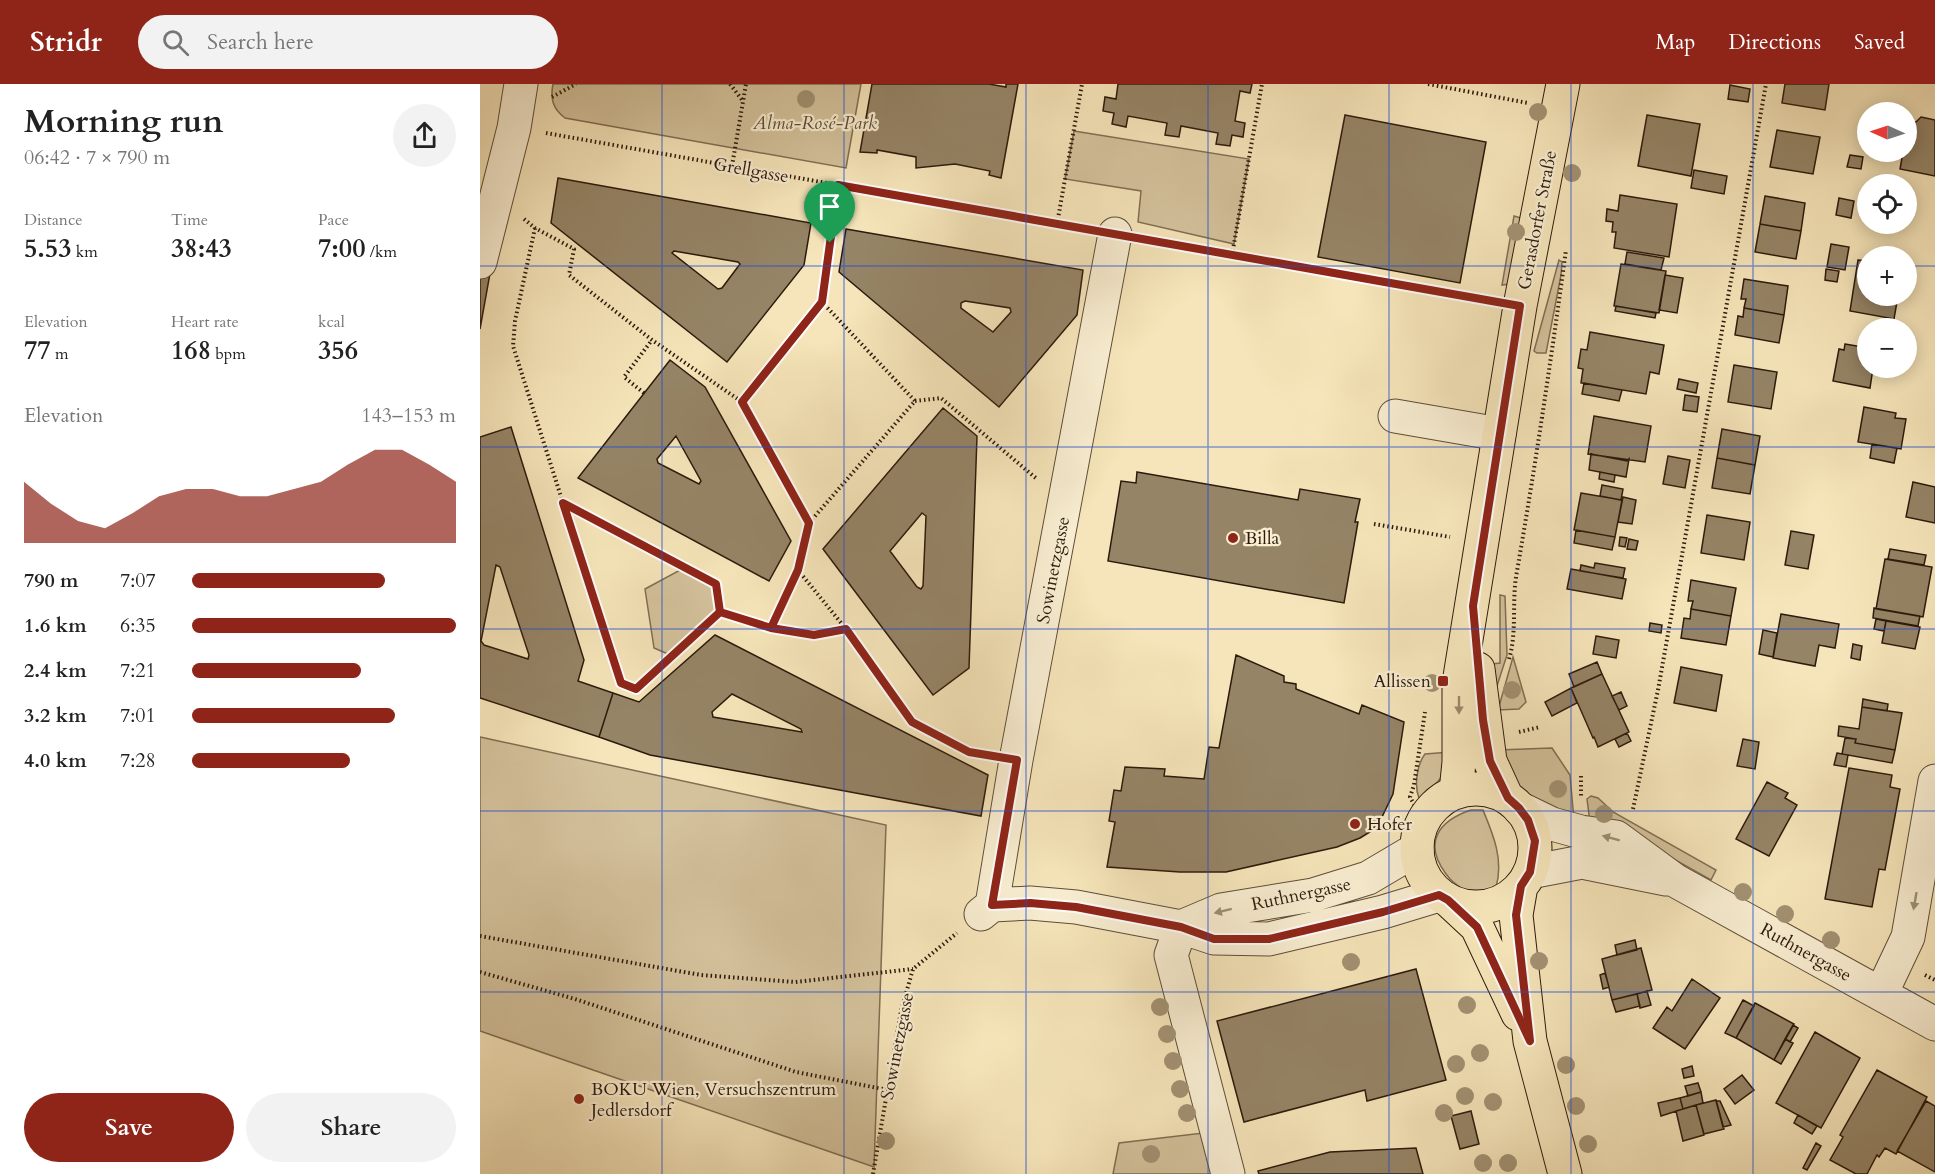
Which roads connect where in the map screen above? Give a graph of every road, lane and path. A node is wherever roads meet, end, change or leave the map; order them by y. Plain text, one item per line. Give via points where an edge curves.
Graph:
1 (521, 84) edge
2 (730, 84) edge
3 (746, 84) edge
4 (1082, 84) edge
5 (1262, 84) edge
6 (1428, 84) edge
7 (1563, 84) edge
8 (1766, 84) edge
9 (743, 102) junction
10 (1528, 103) dead end
11 (514, 128) junction
12 (732, 166) junction
13 (838, 185) junction
14 (496, 199) junction
15 (1057, 225) junction
16 (535, 228) junction
17 (1115, 234) junction
18 (483, 247) edge
19 (1567, 248) dead end
20 (1232, 255) junction
21 (822, 302) junction
22 (1520, 306) junction
23 (652, 340) junction
24 (644, 393) dead end
25 (915, 401) junction
26 (742, 402) junction
27 (1395, 416) dead end
28 (1499, 434) junction
29 (563, 503) junction
30 (1066, 503) junction
31 (809, 523) junction
32 (1374, 524) dead end
33 (1451, 538) dead end
34 (798, 570) junction
35 (1473, 606) junction
36 (720, 612) junction
37 (771, 628) junction
38 (846, 629) junction
39 (1508, 662) dead end
40 (1017, 760) junction
41 (1935, 781) edge
42 (1456, 792) junction
43 (1513, 803) junction
44 (1633, 809) dead end
45 (1417, 849) junction
46 (1526, 879) junction
47 (1676, 881) junction
48 (1444, 898) junction
49 (986, 909) junction
50 (1181, 927) junction
51 (480, 936) edge
52 (913, 969) junction
53 (480, 972) edge
54 (1881, 994) junction
55 (1935, 1024) edge
56 (1530, 1041) junction
57 (888, 1090) junction
58 (873, 1174) edge
59 (1228, 1174) edge
60 (1565, 1174) edge

1 - 11 street
2 - 9 path
3 - 9 path
4 - 15 path
5 - 20 path
6 - 10 path
7 - 22 main road, Gerasdorfer Straße
8 - 44 path via 1658,690
9 - 12 path
11 - 12 path, Grellgasse
11 - 14 street
12 - 13 path, Grellgasse
13 - 15 path, Grellgasse
13 - 21 path
14 - 16 path
14 - 18 street
15 - 17 path, Grellgasse
16 - 23 path via 574,249 569,275
16 - 29 path via 513,346
17 - 20 path, Grellgasse
17 - 30 street, Sowinetzgasse
19 - 39 path via 1515,585
20 - 22 path, Grellgasse
21 - 25 path
21 - 26 path
22 - 28 main road, Gerasdorfer Straße
23 - 24 path via 624,377
23 - 26 path
25 - 30 path via 941,398
25 - 31 path
26 - 31 path
27 - 28 street
28 - 35 main road, Gerasdorfer Straße
29 - 36 path via 716,584
29 - 36 path via 621,683 636,689
30 - 40 street, Sowinetzgasse
31 - 34 path
32 - 33 path
34 - 37 path
34 - 38 path
35 -> 42 main road, Gerasdorfer Straße via 1459,682
35 - 43 main road, Gerasdorfer Straße via 1490,761
36 - 37 path
37 - 38 path via 814,635
38 - 40 path via 912,722 969,752
40 - 49 street, Sowinetzgasse
41 -> 54 street via 1908,937
42 - 43 main road via 1484,789
42 - 45 main road, Gerasdorfer Straße via 1440,801 1424,821
43 - 46 main road, Gerasdorfer Straße via 1528,820 1535,841
47 -> 43 street, Ruthnergasse via 1616,837 1552,824
45 - 48 main road, Gerasdorfer Straße via 1427,883
45 -> 50 street, Ruthnergasse via 1368,878 1313,895 1221,910
46 - 47 street, Ruthnergasse via 1582,862
46 - 48 main road via 1501,902 1488,906 1461,905
46 - 56 main road, Gerasdorfer Straße via 1516,915
47 - 54 street, Ruthnergasse
48 - 50 street, Ruthnergasse via 1269,939 1214,939
48 - 56 main road, Gerasdorfer Straße via 1477,927
49 - 50 street, Ruthnergasse via 1030,903 1076,907
49 - 52 path, Sowinetzgasse
50 - 59 street via 1171,956
51 - 52 path via 701,975 795,982
52 - 57 path, Sowinetzgasse via 901,1011
53 - 57 path via 796,1072
54 - 55 street, Ruthnergasse
56 - 60 main road, Gerasdorfer Straße
57 - 58 path, Sowinetzgasse

